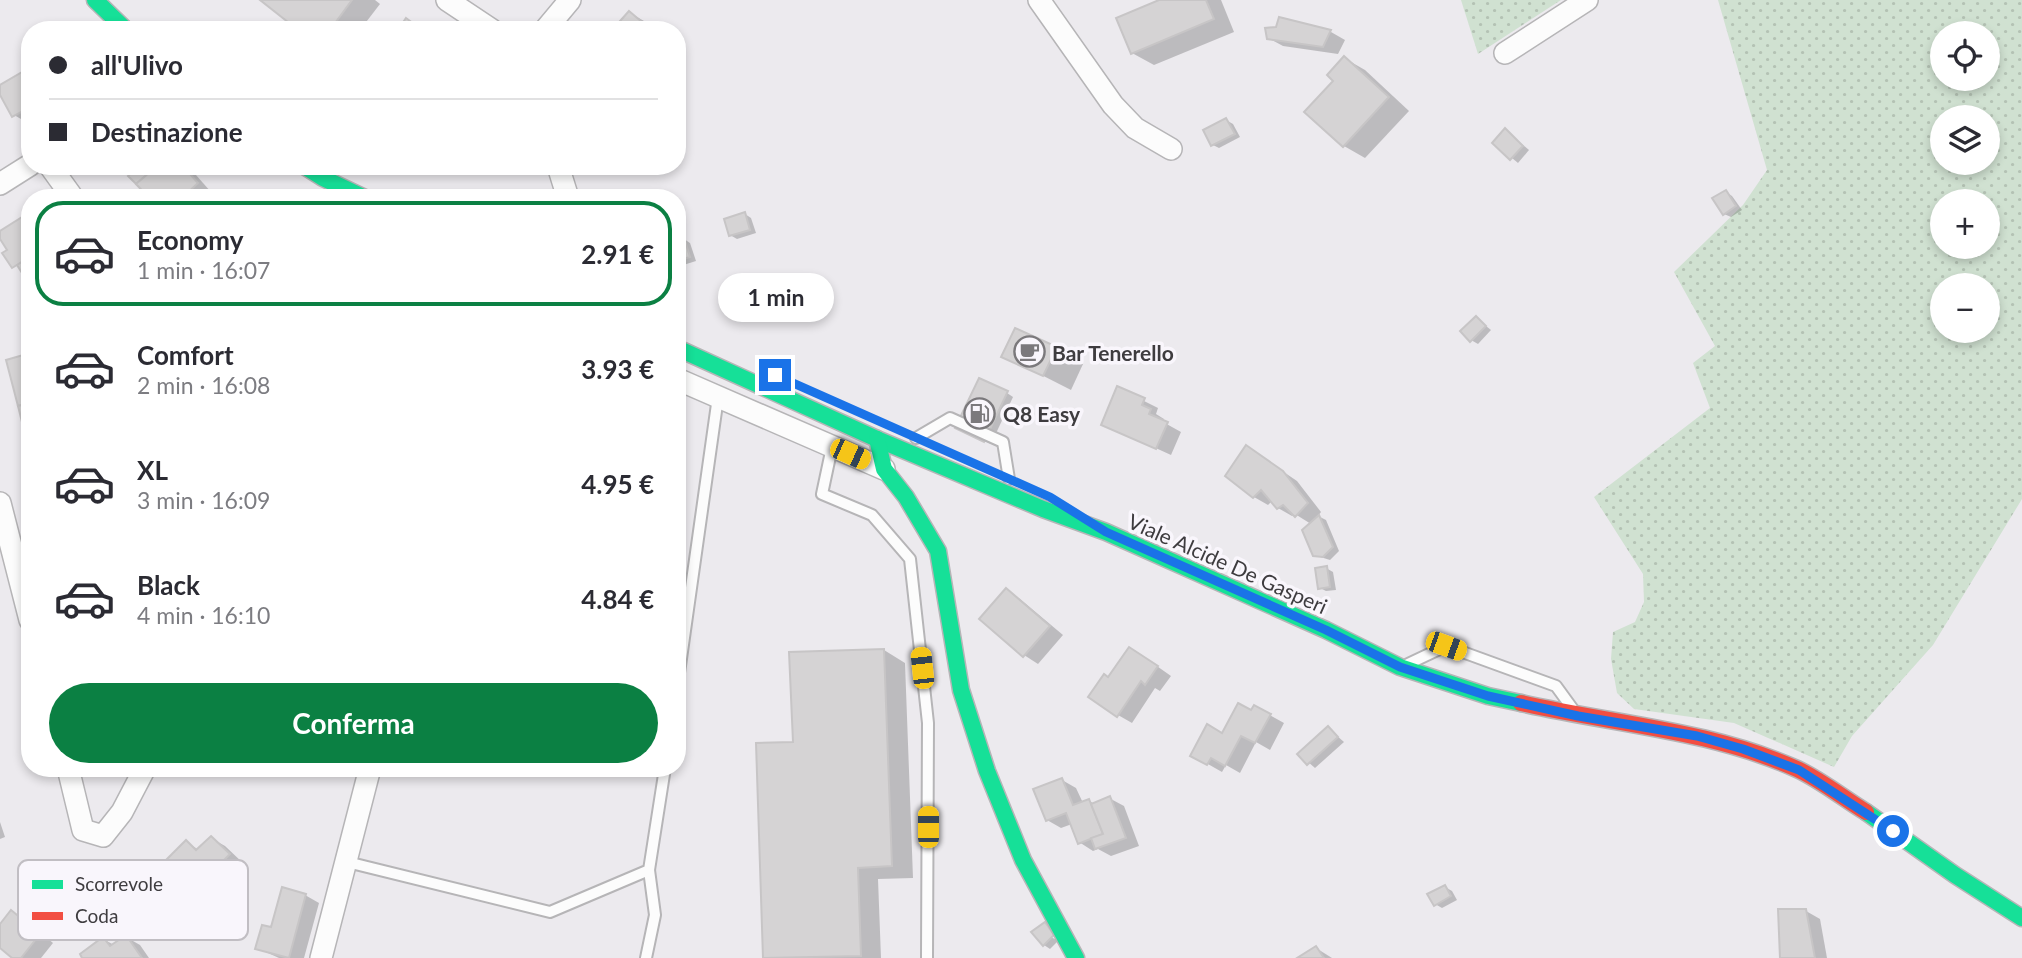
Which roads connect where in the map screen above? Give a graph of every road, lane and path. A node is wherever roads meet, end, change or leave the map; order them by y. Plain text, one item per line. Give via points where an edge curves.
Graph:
1 (95, 0) edge
2 (447, 0) edge
3 (570, 0) edge
4 (1039, 0) edge
5 (1587, 0) edge
6 (117, 21) edge
7 (478, 21) edge
8 (552, 21) edge
9 (1505, 53) dead end
10 (1171, 149) dead end
11 (21, 171) edge
12 (318, 175) edge
13 (0, 184) edge
14 (346, 189) edge
15 (686, 336) edge
16 (686, 352) edge
17 (778, 376) dead end
18 (686, 383) edge
19 (718, 397) junction
20 (910, 435) joint
21 (877, 439) junction
22 (832, 447) junction
23 (884, 469) junction
24 (1009, 479) junction
25 (1, 514) edge
26 (1106, 532) junction
27 (21, 587) edge
28 (686, 623) edge
29 (1400, 667) junction
30 (1578, 716) junction
31 (70, 777) edge
32 (140, 777) edge
33 (368, 777) edge
34 (664, 777) edge
35 (347, 862) junction
36 (649, 870) junction
37 (2022, 919) edge
38 (321, 958) edge
39 (646, 958) edge
40 (927, 958) edge
41 (1076, 958) edge

1 - 6 main road
2 - 7 street
3 - 8 street
4 - 10 street via 1113,105 1135,128
5 - 9 street
11 - 13 street
12 - 14 main road
15 - 17 main road
16 - 21 main road
18 - 19 street
19 - 22 street
19 - 28 lane
20 - 24 main road
20 - 24 lane via 950,418 1003,442
21 - 23 main road
21 - 26 main road
22 - 23 street
22 - 40 lane via 822,494 872,515 910,559 928,723
23 - 41 main road via 938,551 961,690 987,771 1023,860
24 - 26 main road via 1050,497
25 - 27 street
26 - 29 main road, Viale Alcide De Gasperi
29 - 30 main road, Viale Alcide De Gasperi via 1488,696
29 - 30 lane via 1446,646 1556,686
30 - 37 main road, Viale Alcide De Gasperi via 1697,736 1799,770
31 - 32 street via 83,830 103,836
33 - 35 street
34 - 36 lane
35 - 36 lane via 550,912
35 - 38 street
36 - 39 lane via 655,915

